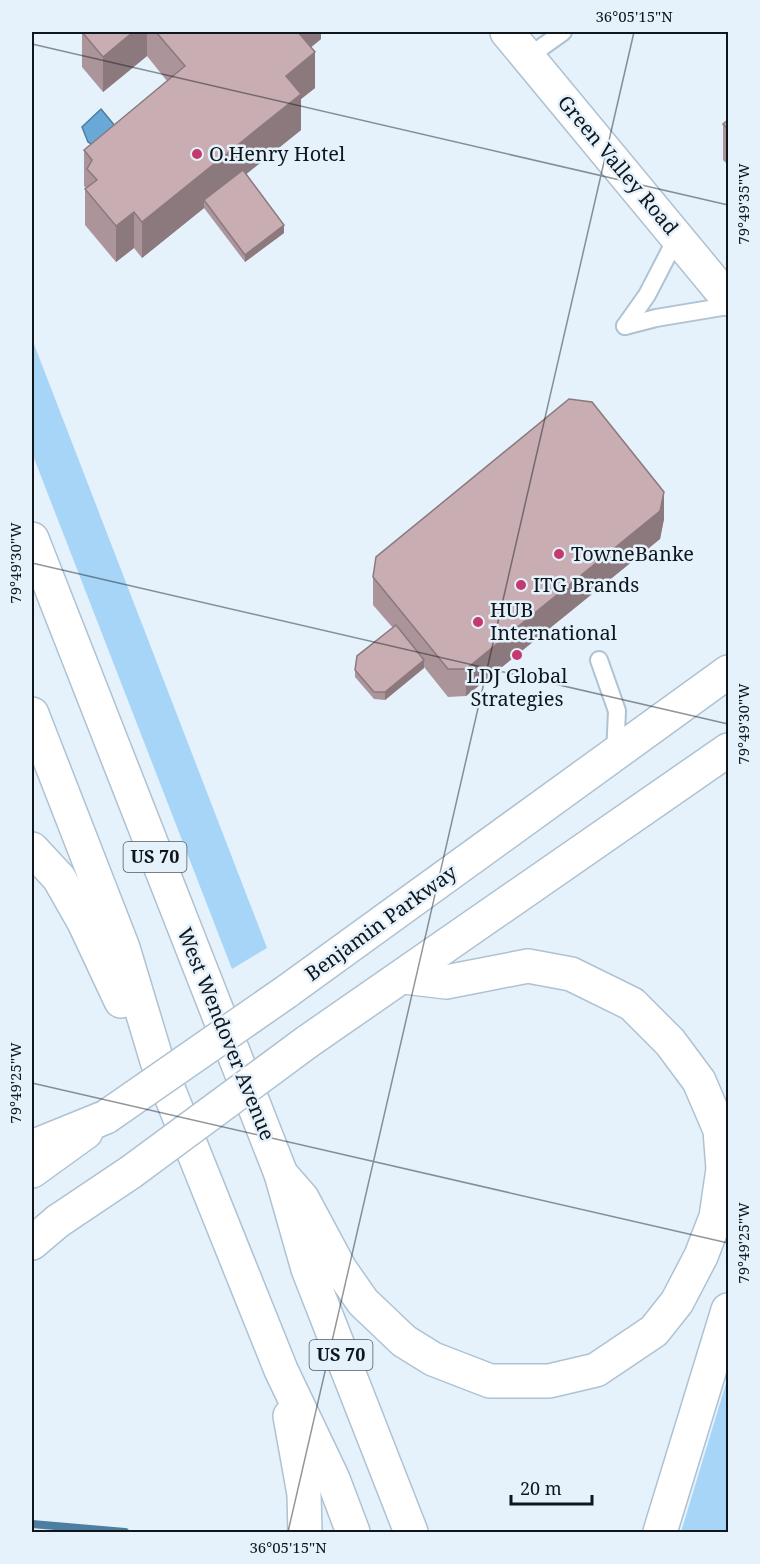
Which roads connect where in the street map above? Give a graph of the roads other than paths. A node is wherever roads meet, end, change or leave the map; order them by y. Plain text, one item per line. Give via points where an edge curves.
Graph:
1 (507, 32) edge
2 (563, 32) edge
3 (528, 57) junction
4 (677, 237) junction
5 (729, 299) edge
6 (729, 306) edge
7 (32, 539) edge
8 (599, 660) dead end
9 (729, 672) edge
10 (32, 714) edge
11 (729, 750) edge
12 (615, 754) junction
13 (32, 849) edge
14 (404, 977) junction
15 (157, 1061) junction
16 (106, 1117) junction
17 (32, 1147) edge
18 (32, 1171) edge
19 (281, 1174) junction
20 (45, 1228) edge
21 (32, 1243) edge
22 (729, 1310) edge
23 (281, 1371) junction
24 (305, 1533) edge
25 (353, 1533) edge
26 (411, 1533) edge
27 (660, 1533) edge

1 - 3 main road, Green Valley Road
2 - 3 lane
3 - 4 main road, Green Valley Road
4 - 5 main road, Green Valley Road
4 - 6 lane via 647,295 625,326
7 - 19 main road, West Wendover Avenue / US 70
8 - 12 lane via 618,711
9 - 12 main road, Benjamin Parkway
10 - 15 main road, US 70 via 123,948
11 - 14 main road
12 - 16 main road, Benjamin Parkway, bridge
13 - 15 main road via 59,878 120,999
14 - 19 main road via 446,982 528,966 571,974 632,1004 670,1042 699,1081 720,1130 723,1169 716,1217 677,1302 654,1331 596,1370 549,1381 490,1381 434,1359 404,1341 363,1302 340,1269 302,1198
14 - 20 main road, bridge via 307,1042 131,1172
15 - 23 main road, US 70
16 - 17 main road
16 - 18 main road, Benjamin Parkway
19 - 26 main road, West Wendover Avenue / US 70 via 308,1269
20 - 21 main road
22 - 27 main road
23 - 24 main road via 304,1494
23 - 25 main road, US 70 via 333,1479

